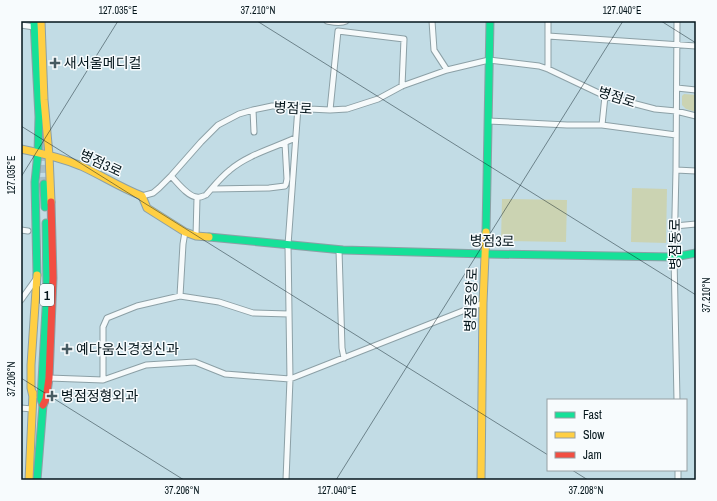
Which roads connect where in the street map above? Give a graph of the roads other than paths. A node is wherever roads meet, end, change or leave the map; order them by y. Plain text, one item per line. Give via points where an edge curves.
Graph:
1 (41, 21) edge
2 (327, 21) edge
3 (346, 21) edge
4 (432, 21) edge
5 (490, 21) edge
6 (548, 21) edge
7 (677, 21) edge
8 (34, 24) edge
9 (21, 25) edge
10 (548, 36) junction
11 (677, 45) junction
12 (696, 46) edge
13 (488, 60) junction
14 (548, 68) junction
15 (447, 70) junction
16 (402, 86) junction
17 (677, 88) junction
18 (696, 90) edge
19 (605, 96) junction
20 (298, 107) junction
21 (254, 110) junction
22 (330, 110) junction
23 (676, 111) junction
24 (696, 116) edge
25 (488, 121) junction
26 (602, 125) junction
27 (254, 132) dead end
28 (676, 135) junction
29 (295, 138) junction
30 (285, 143) junction
31 (21, 149) edge
32 (38, 152) junction
33 (49, 155) junction
34 (676, 170) junction
35 (696, 171) edge
36 (172, 176) junction
37 (49, 178) junction
38 (39, 184) junction
39 (212, 188) junction
40 (142, 196) junction
41 (197, 198) junction
42 (696, 224) edge
43 (675, 226) junction
44 (21, 230) edge
45 (28, 231) dead end
46 (185, 232) junction
47 (196, 236) junction
48 (288, 245) junction
49 (340, 250) junction
50 (696, 253) edge
51 (486, 254) junction
52 (674, 256) junction
53 (37, 279) junction
54 (180, 296) junction
55 (21, 300) edge
56 (483, 303) junction
57 (289, 314) junction
58 (344, 358) junction
59 (49, 378) junction
60 (290, 379) junction
61 (103, 380) junction
62 (32, 397) junction
63 (677, 399) edge
64 (43, 405) junction
65 (21, 408) edge
66 (32, 409) junction
67 (29, 480) edge
68 (37, 480) edge
69 (286, 480) edge
70 (481, 480) edge

1 - 33 main road
2 - 3 street
4 - 15 street via 434,50
5 - 13 main road, 병점중앙로
6 - 10 street
7 - 11 street, 병점동로
8 - 9 street
8 - 32 main road via 39,117
10 - 11 street
10 - 14 street
11 - 12 street
11 - 17 street, 병점동로
13 - 14 street, 병점로
13 - 15 street, 병점로
13 - 25 main road, 병점중앙로
14 - 19 street, 병점로
15 - 16 street, 병점로
16 - 22 street, 병점로 via 364,104
16 - 22 street via 404,39 338,30
17 - 18 street
17 - 23 street, 병점동로
19 - 23 street, 병점로
19 - 26 street
20 - 21 street, 병점로 via 272,106
20 - 22 street, 병점로
20 - 29 street
21 - 27 street
21 - 36 street, 병점로 via 238,114 218,125
23 - 24 street, 병점로
23 - 28 street, 병점동로
25 - 26 street
25 - 51 main road, 병점중앙로
26 - 28 street
28 - 34 street, 병점동로
29 - 30 street
29 - 48 street
30 - 39 street via 254,155 230,169
30 - 39 street via 287,179 284,186
31 - 32 main road, 병점3로
32 - 33 main road, 병점3로
32 - 38 main road
33 - 37 main road
33 - 40 main road, 병점3로 via 80,166
34 - 35 street
34 - 43 street, 병점동로
36 - 40 street, 병점로 via 153,193
36 - 41 street via 186,192
37 - 38 main road via 42,175 37,178
37 - 59 main road via 53,278
38 - 53 main road
38 - 62 main road, 1 via 40,271 35,388
38 - 64 main road, 1 via 46,216 47,291 41,399
39 - 41 street via 206,195
40 - 46 main road, 병점3로 via 147,208
41 - 47 street
42 - 43 street
43 - 52 street, 병점동로
44 - 45 street
46 - 47 main road, 병점3로
46 - 54 street
47 - 48 main road, 병점3로
48 - 49 main road, 병점3로
48 - 57 street
49 - 51 main road, 병점3로
49 - 58 street
50 - 52 main road, 병점3로
51 - 52 main road, 병점3로
51 - 56 main road, 병점중앙로
52 - 63 street, 병점동로
53 - 55 street
53 - 62 main road via 31,364
54 - 57 street via 219,302 253,313
54 - 61 street via 137,306 108,318 103,327
56 - 58 street
56 - 70 main road, 병점중앙로
57 - 60 street
58 - 60 street
59 - 61 street
59 - 64 main road
60 - 61 street via 225,374 195,362 146,365
60 - 69 street
62 - 66 main road, 1
64 - 68 main road, 1
65 - 66 street
66 - 67 main road, 1

